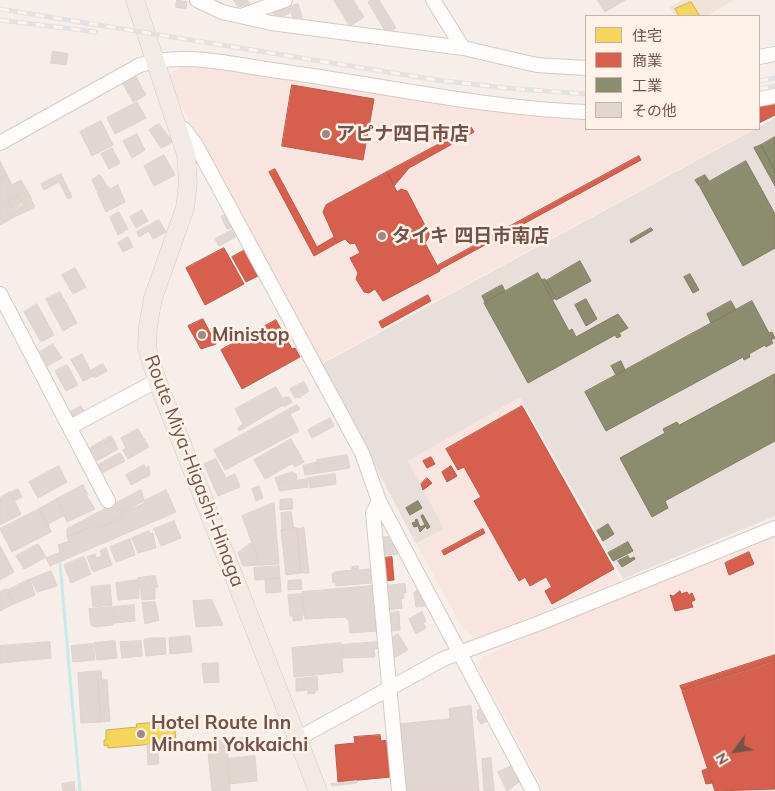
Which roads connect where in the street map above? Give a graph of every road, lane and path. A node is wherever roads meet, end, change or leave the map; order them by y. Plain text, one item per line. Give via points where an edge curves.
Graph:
1 (135, 0) edge
2 (197, 0) edge
3 (285, 0) edge
4 (433, 0) edge
5 (267, 3) edge
6 (240, 16) junction
7 (463, 48) junction
8 (775, 54) edge
9 (760, 57) edge
10 (154, 61) junction
11 (585, 68) edge
12 (775, 96) edge
13 (760, 99) edge
14 (585, 112) edge
15 (178, 128) junction
16 (0, 142) edge
17 (0, 294) edge
18 (158, 380) junction
19 (70, 427) junction
20 (108, 501) dead end
21 (378, 501) junction
22 (775, 528) edge
23 (460, 654) junction
24 (390, 688) junction
25 (297, 738) junction
26 (318, 791) edge
27 (398, 791) edge
28 (533, 791) edge

1 - 10 main road, Route Miya-Higashi-Hinaga
2 - 6 street via 222,12
3 - 5 street
4 - 7 street
5 - 6 street
6 - 7 street via 271,23
7 - 11 street via 538,65
8 - 9 street
10 - 14 street via 196,60 490,104
10 - 15 main road, Route Miya-Higashi-Hinaga
10 - 16 street via 131,70
12 - 13 street
15 - 18 main road, Route Miya-Higashi-Hinaga via 186,154 188,183 185,208 153,298 148,326 147,348
15 - 21 street via 184,129 196,144 362,453
17 - 19 street
18 - 19 street
18 - 25 main road, Route Miya-Higashi-Hinaga
19 - 20 street
21 - 23 street
21 - 24 street via 373,513
22 - 23 street
23 - 24 street via 443,659
23 - 28 street
24 - 25 street
24 - 27 street
25 - 26 main road, Route Miya-Higashi-Hinaga

